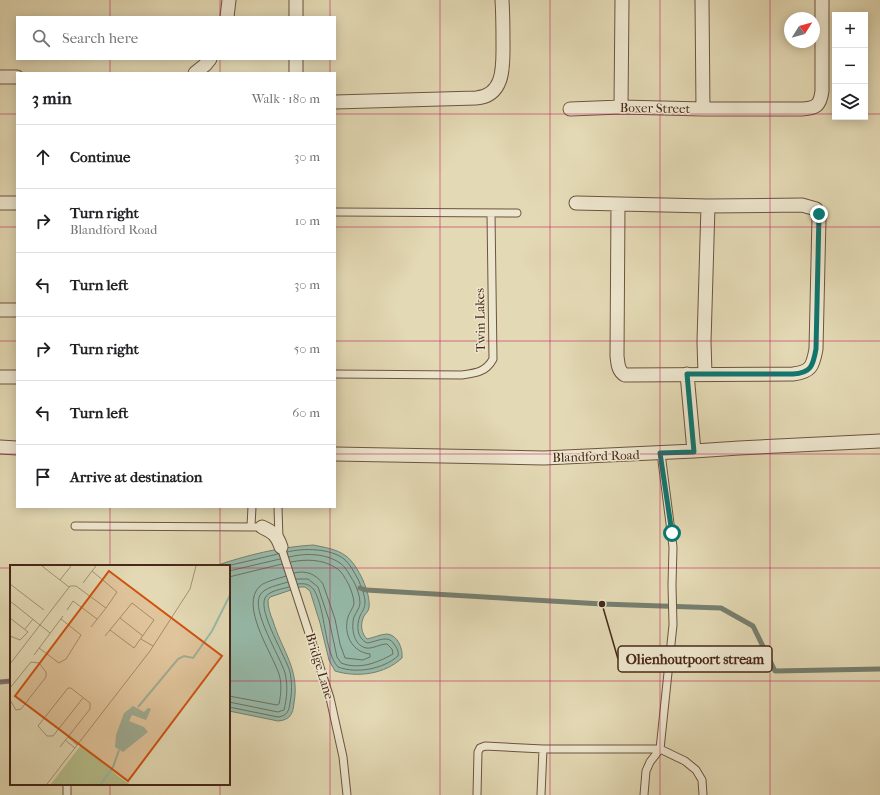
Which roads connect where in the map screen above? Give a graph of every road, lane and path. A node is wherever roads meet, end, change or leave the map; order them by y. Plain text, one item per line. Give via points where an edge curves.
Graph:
1 (229, 0) edge
2 (296, 0) edge
3 (502, 0) edge
4 (622, 0) edge
5 (702, 0) edge
6 (822, 0) edge
7 (227, 16) edge
8 (296, 16) edge
9 (209, 60) edge
10 (296, 60) edge
11 (196, 72) edge
12 (296, 72) edge
13 (16, 77) edge
14 (0, 78) edge
15 (336, 102) edge
16 (621, 107) junction
17 (570, 109) dead end
18 (703, 109) junction
19 (0, 203) edge
20 (16, 203) edge
21 (576, 203) dead end
22 (618, 204) junction
23 (708, 206) junction
24 (336, 212) edge
25 (491, 213) junction
26 (517, 214) dead end
27 (0, 310) edge
28 (16, 310) edge
29 (336, 374) edge
30 (687, 374) junction
31 (705, 374) junction
32 (0, 377) edge
33 (16, 377) edge
34 (880, 441) edge
35 (0, 447) edge
36 (16, 448) edge
37 (694, 452) junction
38 (660, 453) junction
39 (336, 454) edge
40 (252, 508) edge
41 (278, 508) edge
42 (74, 526) dead end
43 (257, 527) junction
44 (280, 544) junction
45 (543, 749) junction
46 (660, 749) junction
47 (347, 795) edge
48 (477, 795) edge
49 (542, 795) edge
50 (644, 795) edge
51 (703, 795) edge

1 - 7 street
2 - 8 street
3 - 15 street via 502,74 497,87 487,96
4 - 16 street
5 - 18 street, Boxer Street
6 - 18 street via 822,91 816,106 802,109
9 - 11 street
10 - 12 street
13 - 14 street
16 - 17 street, Boxer Street
16 - 18 street, Boxer Street
19 - 20 street
21 - 22 street
22 - 23 street
22 - 30 street via 619,369 625,375
23 - 31 street
23 - 31 street via 802,205 816,209 819,218 816,349 810,368 806,372 793,374
24 - 25 lane
25 - 26 lane
25 - 29 lane, Twin Lakes via 493,359 490,365 478,372 462,375
27 - 28 street
30 - 31 street
30 - 37 street
32 - 33 street
34 - 37 street, Blandford Road
35 - 36 street
37 - 38 street, Blandford Road
38 - 39 street, Blandford Road via 544,458
38 - 46 lane via 673,547 673,625
40 - 43 lane
41 - 44 lane, Bridge Lane
42 - 43 lane
43 - 44 street via 272,531
44 - 47 lane, Bridge Lane via 330,698 343,757
45 - 46 lane
45 - 48 lane via 485,746 480,748
45 - 49 lane
46 - 50 lane via 646,771
46 - 51 lane via 685,761 696,770 702,780

